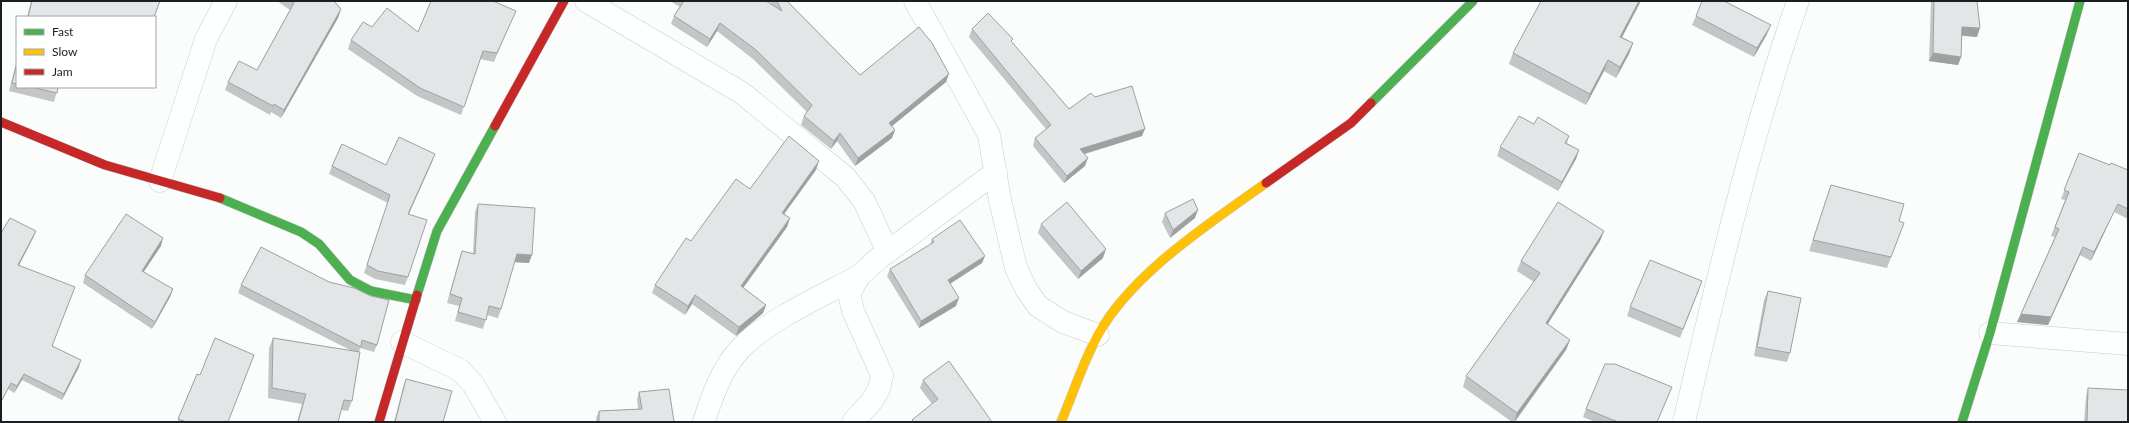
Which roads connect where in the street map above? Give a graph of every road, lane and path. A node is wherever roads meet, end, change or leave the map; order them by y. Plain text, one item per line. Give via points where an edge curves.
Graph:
1 (226, 1) edge
2 (564, 1) edge
3 (586, 1) edge
4 (916, 1) edge
5 (1473, 1) edge
6 (1798, 1) edge
7 (2080, 1) edge
8 (1, 122) edge
9 (996, 172) junction
10 (160, 181) junction
11 (888, 252) junction
12 (859, 276) junction
13 (416, 300) junction
14 (1990, 333) junction
15 (1098, 335) junction
16 (402, 342) junction
17 (2128, 344) edge
18 (379, 422) edge
19 (495, 422) edge
20 (704, 422) edge
21 (853, 422) edge
22 (1062, 422) edge
23 (1684, 422) edge
24 (1962, 422) edge

1 - 10 street via 206,39
2 - 13 street via 438,231
3 - 11 street via 742,93 845,177 864,201
4 - 9 street via 989,135
5 - 15 street via 1351,123 1185,242 1144,278
6 - 23 street via 1773,72 1754,138
7 - 14 street
8 - 10 street via 105,165
9 - 11 street
9 - 15 street via 1016,268 1026,289 1038,306 1057,318
10 - 13 street via 224,199 301,232 319,244 350,280 371,291
11 - 12 street
12 - 20 street via 761,330 740,349 728,366
12 - 21 street via 849,294 853,311 882,375 879,389 872,401
13 - 16 street
14 - 17 street
14 - 24 street
15 - 22 street
16 - 18 street
16 - 19 street via 460,370 473,384

